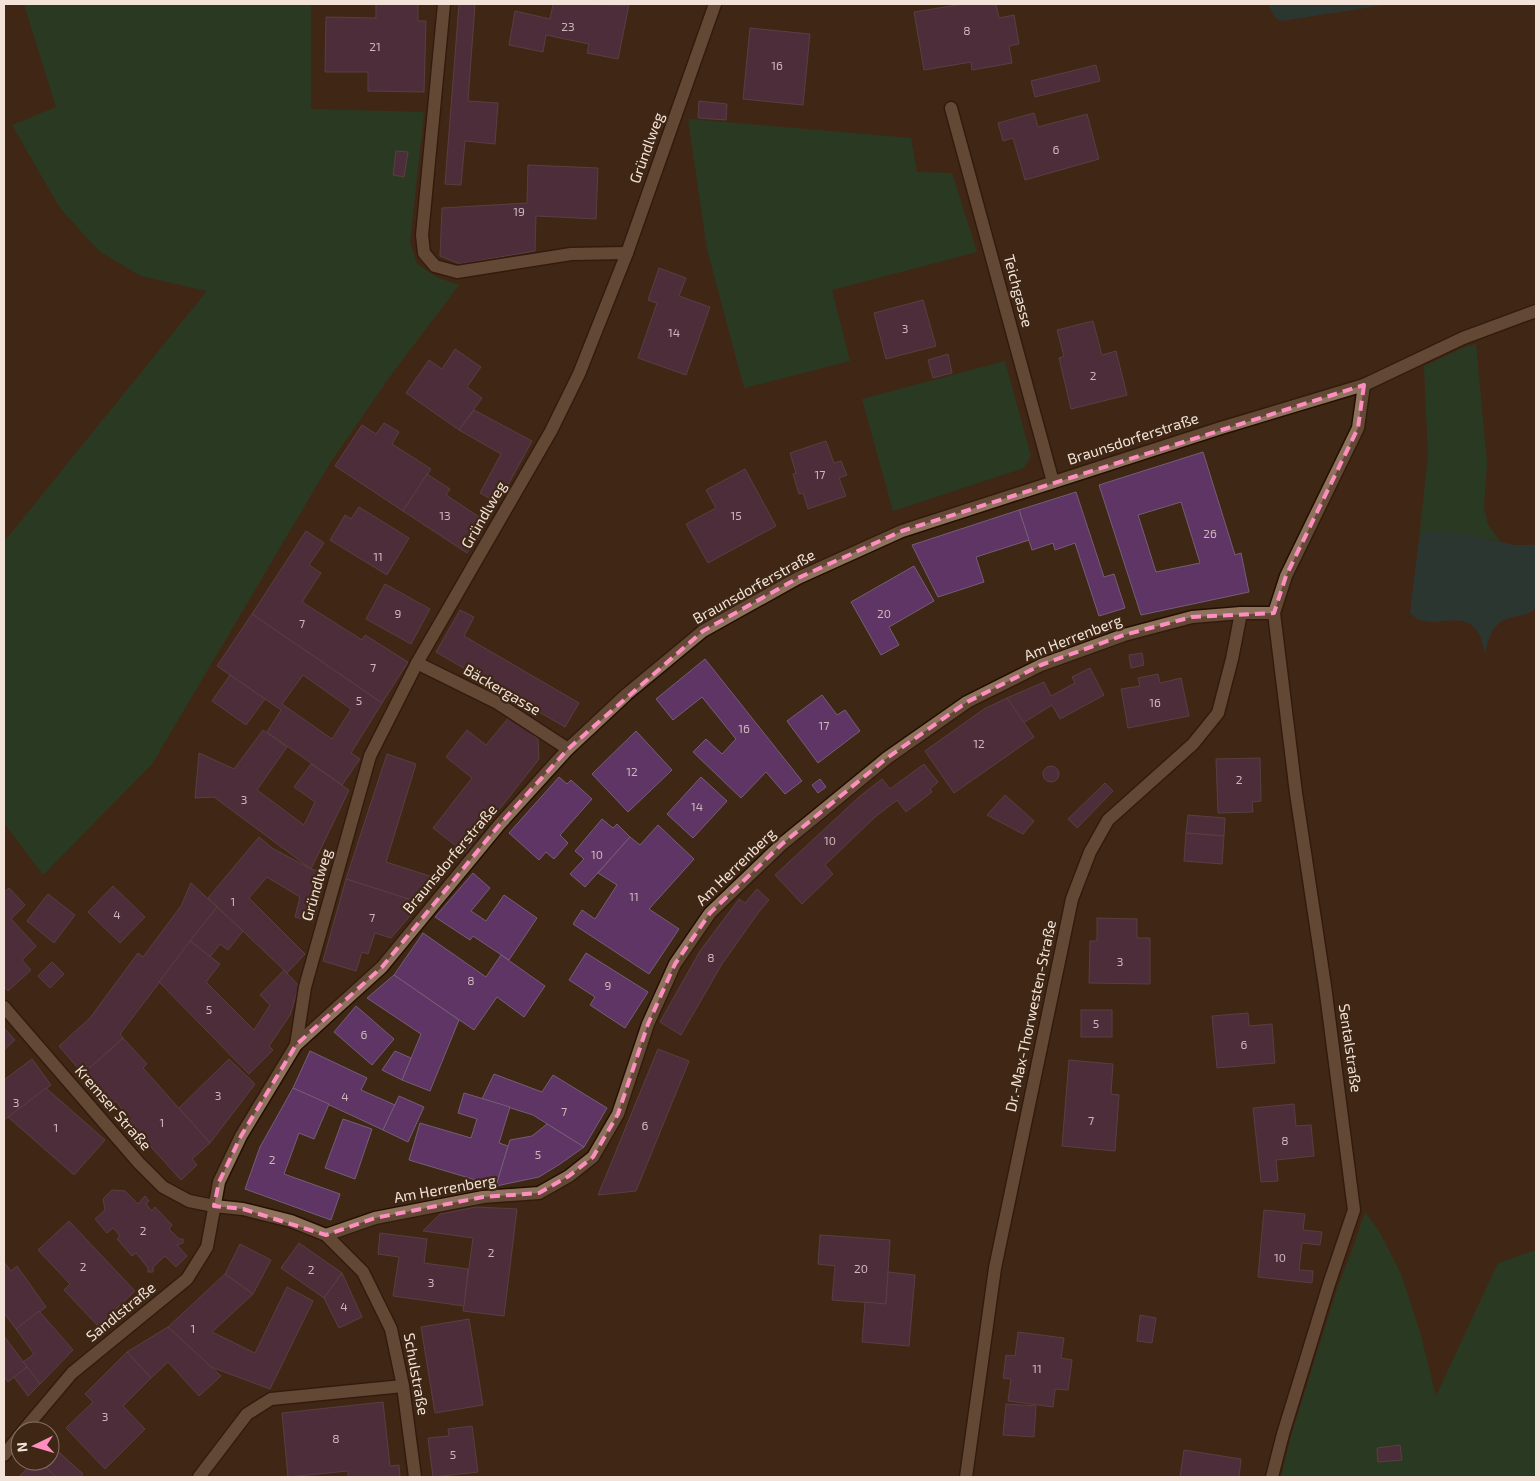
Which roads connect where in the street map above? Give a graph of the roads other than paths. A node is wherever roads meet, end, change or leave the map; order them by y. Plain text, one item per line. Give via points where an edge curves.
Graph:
1 (444, 4) edge
2 (715, 4) edge
3 (951, 108) dead end
4 (627, 253) junction
5 (1536, 311) edge
6 (1364, 385) junction
7 (1052, 482) junction
8 (1240, 613) junction
9 (1274, 613) junction
10 (417, 663) junction
11 (568, 750) junction
12 (4, 1007) edge
13 (296, 1044) junction
14 (214, 1206) junction
15 (326, 1235) junction
16 (403, 1386) junction
17 (31, 1421) edge
18 (199, 1477) edge
19 (415, 1477) edge
20 (966, 1477) edge
21 (1272, 1477) edge

1 - 4 street via 422,235 424,253 436,266 457,272 571,254
2 - 4 street, Gründlweg
3 - 7 street, Teichgasse
4 - 10 street, Gründlweg via 579,374 551,432
5 - 6 street, Braunsdorferstraße via 1463,338
6 - 7 street, Braunsdorferstraße
6 - 9 street via 1358,428 1286,576
7 - 11 street, Braunsdorferstraße via 902,531 798,578 703,631 627,694
8 - 9 street, Am Herrenberg
8 - 15 street, Am Herrenberg via 1192,617 1124,634 1041,665 967,702 888,758 782,844 710,913 675,964 648,1024 618,1114 592,1158 569,1176 539,1193 473,1198 375,1218
8 - 20 street, Dr.-Max-Thorwesten-Straße via 1218,713 1194,744 1108,820 1090,852 1072,899 995,1268
9 - 21 street, Sentalstraße via 1354,1210
10 - 11 street, Bäckergasse via 496,702
10 - 13 street, Gründlweg via 370,756 305,987
11 - 13 street, Braunsdorferstraße via 500,824 382,967
12 - 14 street, Kremser Straße via 139,1163 164,1187 190,1201
13 - 14 street, Braunsdorferstraße via 241,1136 219,1182
14 - 15 street, Schulstraße via 243,1209 291,1221
14 - 17 street, Sandlstraße via 207,1247 187,1279 72,1373
15 - 16 street, Schulstraße via 363,1272 392,1329
16 - 18 street via 270,1399 247,1414
16 - 19 street, Schulstraße

